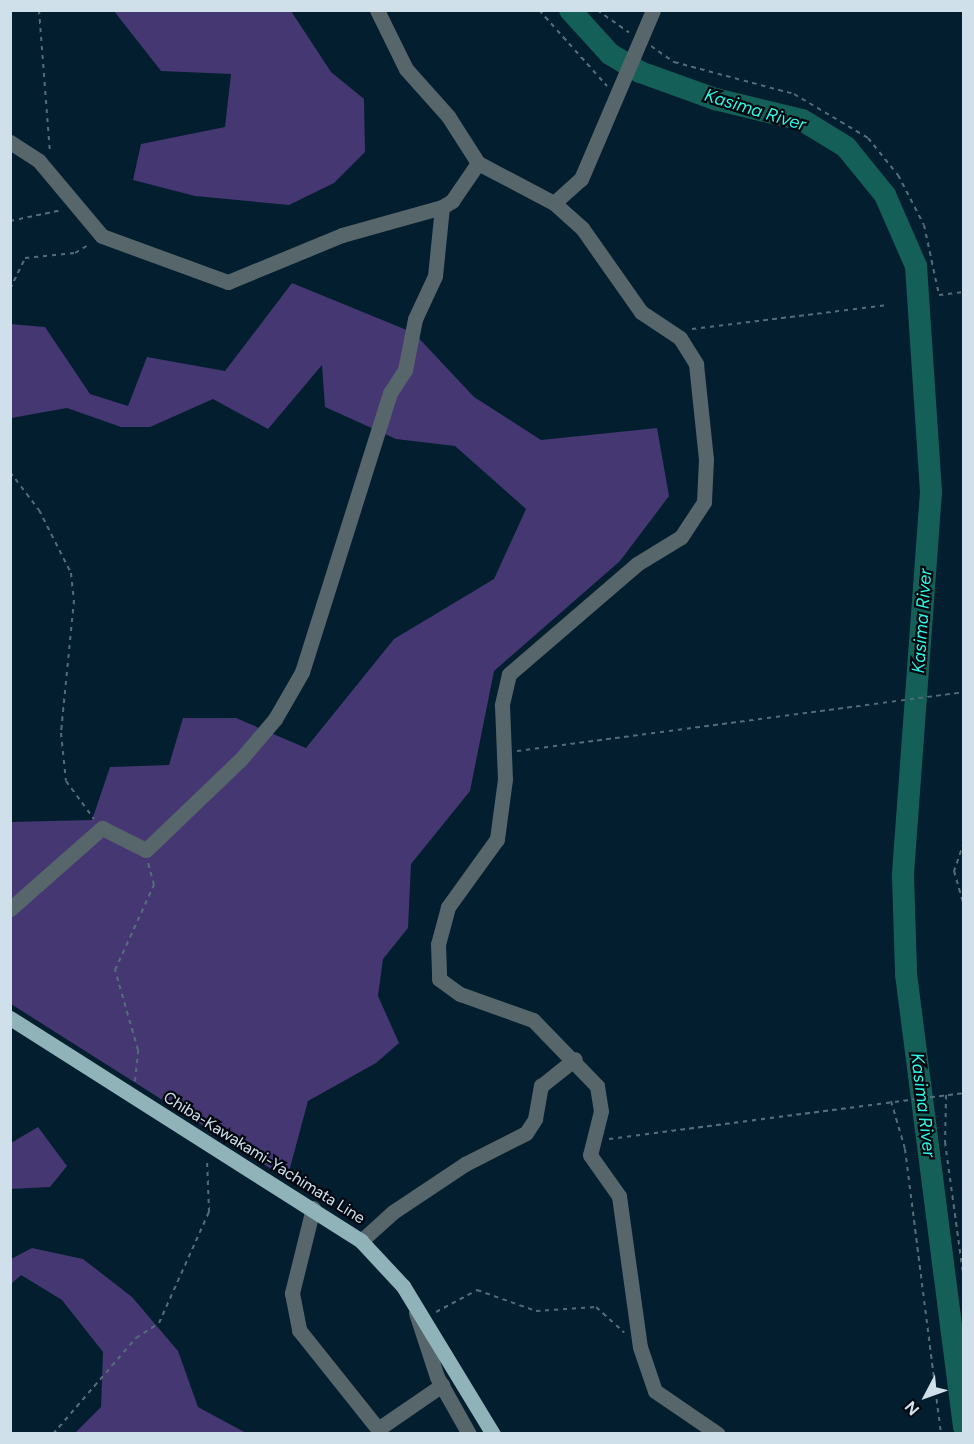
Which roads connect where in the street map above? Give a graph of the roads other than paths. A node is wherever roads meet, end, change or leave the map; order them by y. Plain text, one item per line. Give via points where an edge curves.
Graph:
1 (377, 10) edge
2 (653, 10) edge
3 (10, 142) edge
4 (478, 163) junction
5 (554, 203) junction
6 (442, 207) junction
7 (10, 909) edge
8 (10, 1018) edge
9 (575, 1059) junction
10 (313, 1208) junction
11 (362, 1241) junction
12 (412, 1301) junction
13 (441, 1386) junction
14 (469, 1434) edge
15 (493, 1434) edge
16 (718, 1434) edge

1 - 4 street via 406,69 448,116
2 - 5 street via 581,179
3 - 6 street via 51,176 102,236 228,282 342,235
4 - 5 street
4 - 6 street via 452,201
5 - 9 street via 582,228 641,312 680,338 696,364 706,459 704,502 681,537 637,564 509,674 502,705 504,809 497,839 448,907 438,944 439,979 460,994 533,1020
6 - 7 street via 435,276 415,319 405,370 390,393 302,672 275,719 240,760 146,850 102,828
8 - 10 main road, Chiba-Kawakami-Yachimata Line
9 - 11 street via 540,1086 536,1119 526,1132 465,1164 393,1212
9 - 16 street via 602,1099 590,1155 619,1196 639,1337 655,1391
10 - 11 main road, Chiba-Kawakami-Yachimata Line
10 - 13 street via 292,1293 299,1330 378,1429
11 - 12 main road, Chiba-Kawakami-Yachimata Line
12 - 13 street
12 - 15 main road, Chiba-Kawakami-Yachimata Line
13 - 14 street

